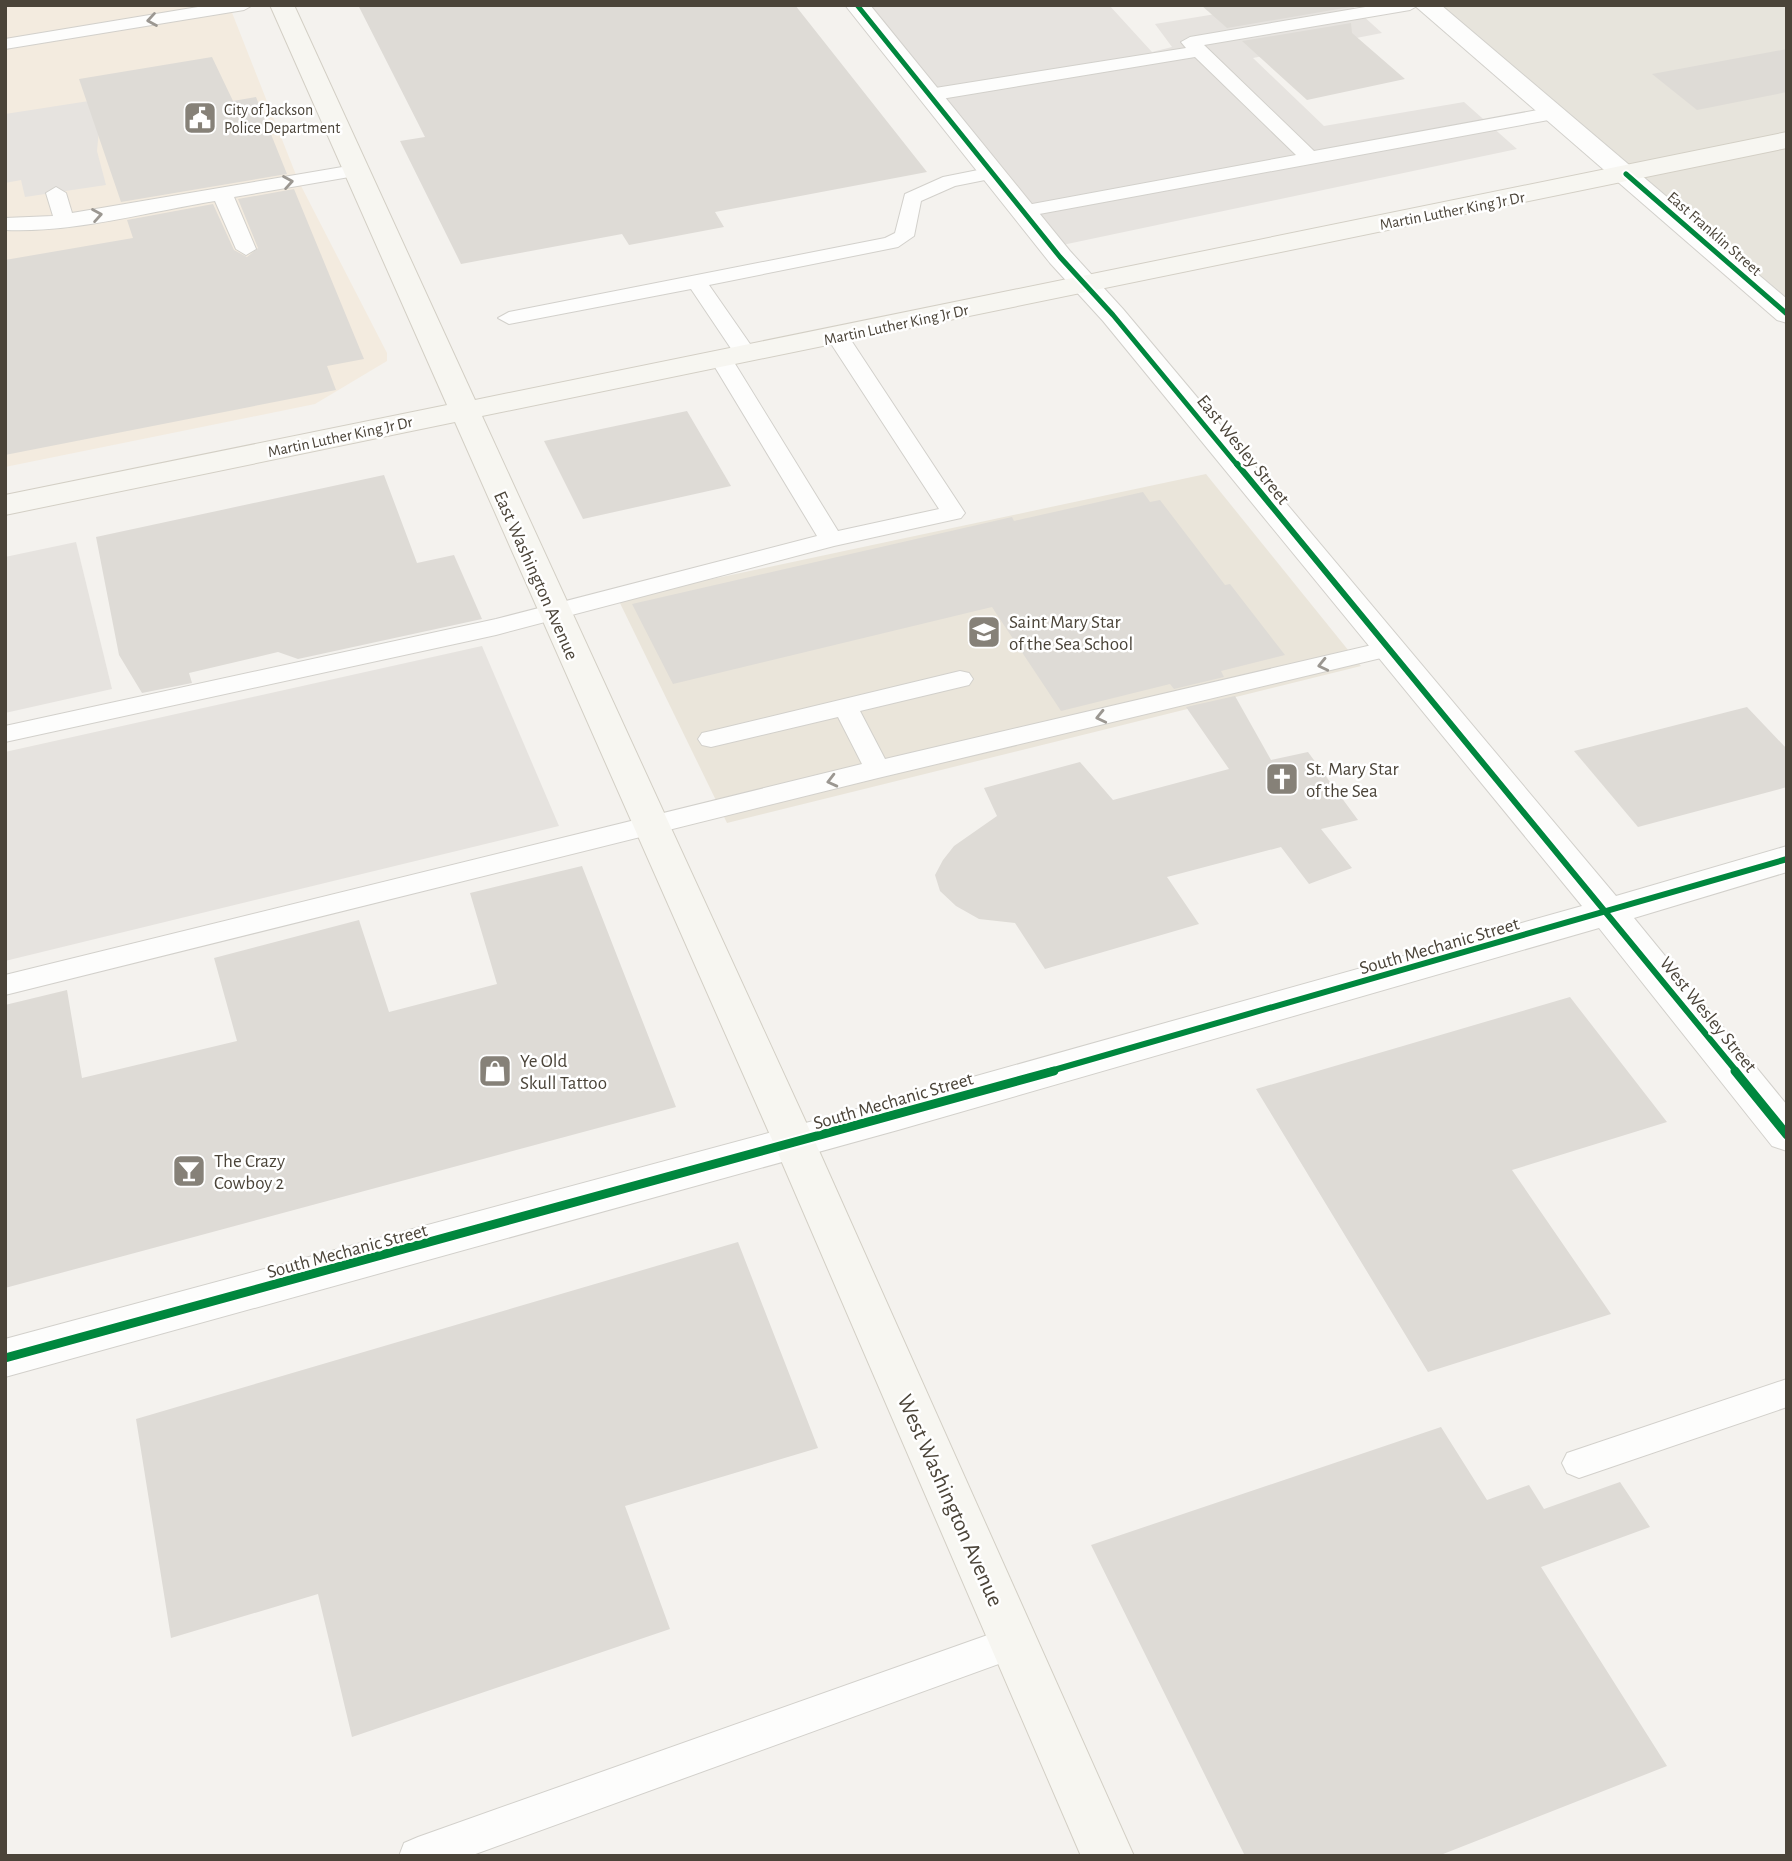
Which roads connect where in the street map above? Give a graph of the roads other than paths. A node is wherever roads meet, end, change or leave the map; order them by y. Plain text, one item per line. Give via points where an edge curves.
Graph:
1 (244, 5) edge
2 (282, 5) edge
3 (857, 5) edge
4 (1410, 5) edge
5 (1426, 5) edge
6 (5, 44) edge
7 (1200, 51) junction
8 (929, 95) junction
9 (1554, 113) junction
10 (1787, 140) edge
11 (1310, 158) junction
12 (354, 171) junction
13 (993, 173) junction
14 (1626, 174) junction
15 (56, 193) dead end
16 (222, 193) junction
17 (1023, 211) junction
18 (64, 220) junction
19 (5, 224) edge
20 (246, 249) dead end
21 (696, 281) junction
22 (1088, 284) junction
23 (1787, 314) edge
24 (509, 318) dead end
25 (837, 336) junction
26 (734, 357) junction
27 (463, 411) junction
28 (5, 505) edge
29 (831, 540) junction
30 (554, 612) junction
31 (1389, 649) junction
32 (961, 679) dead end
33 (845, 707) junction
34 (5, 734) edge
35 (710, 739) dead end
36 (878, 769) junction
37 (649, 825) junction
38 (1787, 859) edge
39 (1608, 912) junction
40 (5, 985) edge
41 (1787, 1135) edge
42 (795, 1144) junction
43 (5, 1358) edge
44 (1787, 1393) edge
45 (1579, 1463) dead end
46 (1013, 1642) junction
47 (418, 1856) edge
48 (1108, 1856) edge

1 -> 6 lane
2 - 12 main road, East Washington Avenue
3 - 8 street, East Wesley Street
4 - 7 lane via 1190,42
5 - 9 street, East Franklin Street
7 - 8 lane
7 - 11 lane
8 - 13 street, East Wesley Street
9 - 11 lane
9 - 14 street, East Franklin Street
10 - 14 main road, Martin Luther King Jr Dr
11 - 17 lane
16 -> 12 lane
12 - 27 main road, East Washington Avenue
13 - 17 street, East Wesley Street
13 - 21 lane via 950,181 912,198 904,236 891,243
14 - 22 main road, Martin Luther King Jr Dr
14 - 23 street, East Franklin Street
15 - 18 lane
18 -> 16 lane
16 - 20 lane
17 - 22 street, East Wesley Street
18 - 19 lane
21 - 24 lane
21 - 26 lane
22 - 25 main road, Martin Luther King Jr Dr
22 - 31 street, East Wesley Street
25 - 26 main road, Martin Luther King Jr Dr
25 - 29 lane via 953,513
26 - 27 main road, Martin Luther King Jr Dr
26 - 29 lane
27 - 28 main road, Martin Luther King Jr Dr
27 - 30 main road, East Washington Avenue
29 - 30 lane
30 - 34 lane via 386,653
30 - 37 main road, East Washington Avenue
31 -> 36 lane
31 - 39 street, East Wesley Street
32 - 33 lane
33 - 35 lane
33 - 36 lane
36 -> 37 lane
37 - 40 lane
37 - 42 main road, East Washington Avenue
38 - 39 street, South Mechanic Street
39 - 41 street, West Wesley Street
39 - 42 street, South Mechanic Street
42 - 43 street, South Mechanic Street
42 - 46 main road, West Washington Avenue
44 - 45 lane
46 - 47 lane
46 - 48 main road, West Washington Avenue

